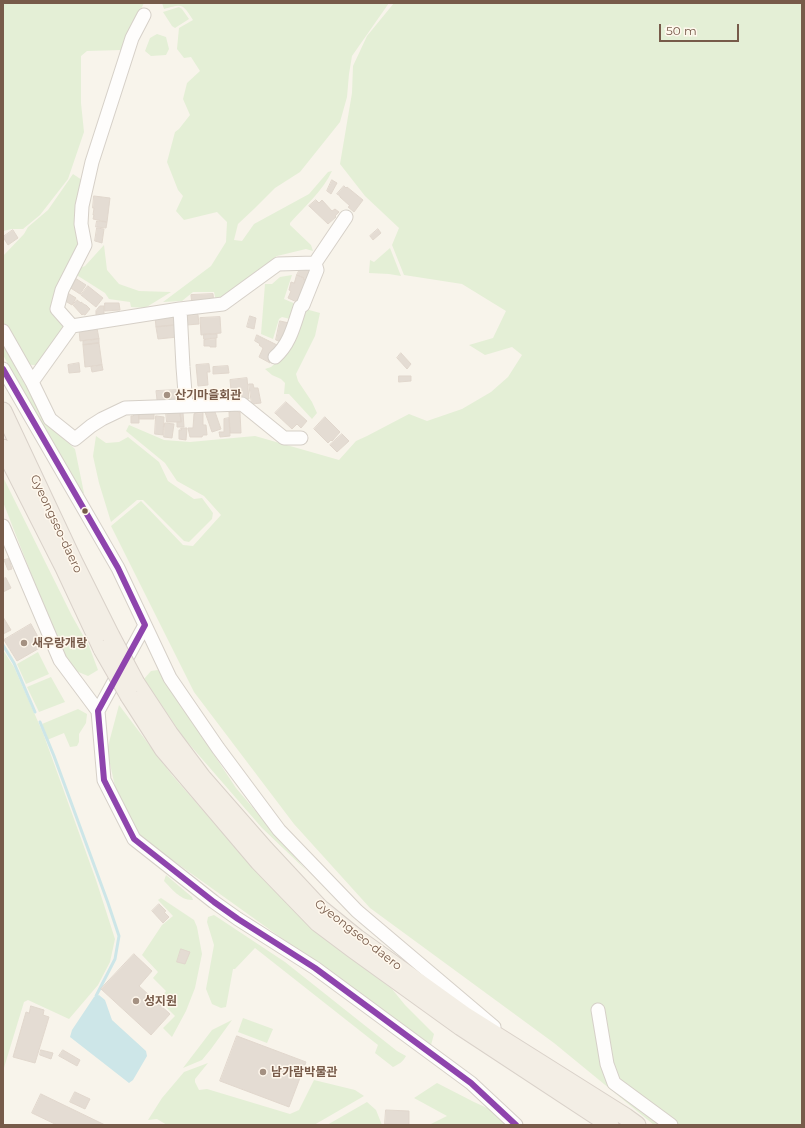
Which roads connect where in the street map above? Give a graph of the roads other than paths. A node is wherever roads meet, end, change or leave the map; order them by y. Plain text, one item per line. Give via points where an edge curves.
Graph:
1 (144, 14) dead end
2 (346, 217) dead end
3 (316, 263) junction
4 (180, 309) junction
5 (72, 326) junction
6 (3, 331) edge
7 (275, 357) dead end
8 (3, 369) edge
9 (32, 382) junction
10 (186, 406) junction
11 (3, 411) edge
12 (301, 438) dead end
13 (3, 448) edge
14 (3, 526) edge
15 (145, 626) junction
16 (106, 642) junction
17 (133, 690) junction
18 (98, 711) junction
19 (598, 1010) dead end
20 (524, 1052) junction
21 (516, 1125) edge
22 (610, 1125) edge
23 (637, 1125) edge
24 (671, 1125) edge

1 - 5 street via 132,38 92,162 82,206 81,224 85,245 62,290 57,309
2 - 3 street
3 - 4 street via 278,264 223,304
3 - 7 street via 317,270 300,307 292,334
4 - 5 street
4 - 10 street
5 - 9 street
6 - 9 street
8 - 15 street via 118,568
9 - 10 street via 50,419 75,439 102,419 125,408
10 - 12 street via 242,404 284,438
11 - 16 main road, Gyeongseo-daero via 73,560
13 - 16 main road, Gyeongseo-daero via 64,568
14 - 18 street via 60,660
15 - 18 street
15 - 20 street via 170,678 279,830 357,911
16 - 17 main road, bridge
17 - 20 main road, Gyeongseo-daero via 202,777 320,908 357,938 458,1010
17 - 22 main road, Gyeongseo-daero via 163,749 259,862 318,923 461,1027
18 - 21 street via 104,780 134,839 214,902 315,968 471,1083
19 - 24 street via 607,1064 614,1083
20 - 23 main road, Gyeongseo-daero

